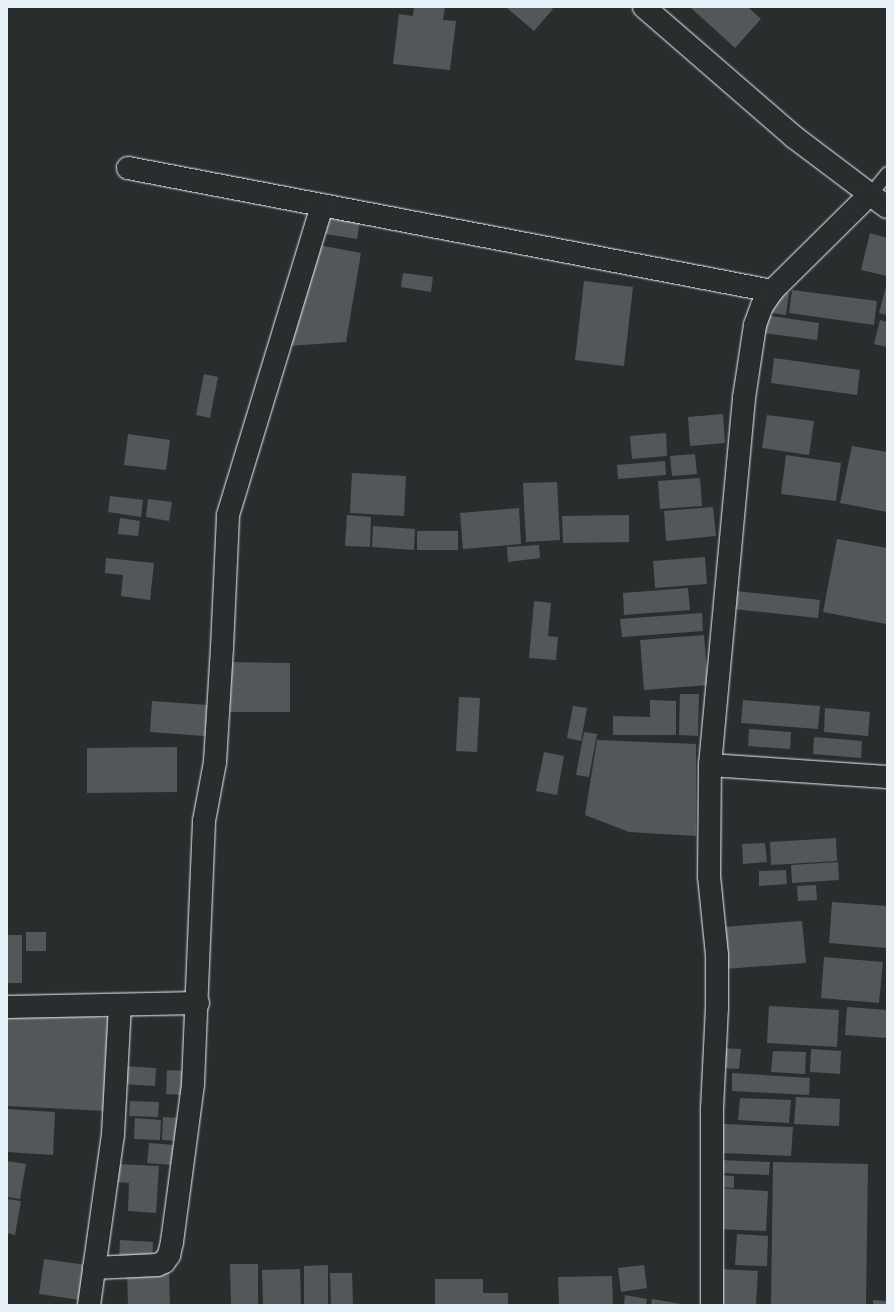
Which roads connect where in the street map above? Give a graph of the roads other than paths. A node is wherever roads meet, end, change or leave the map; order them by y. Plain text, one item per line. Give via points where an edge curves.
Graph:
1 (644, 7) edge
2 (128, 168) dead end
3 (887, 173) edge
4 (870, 194) junction
5 (322, 205) junction
6 (887, 207) edge
7 (772, 291) junction
8 (710, 765) junction
9 (887, 777) edge
10 (198, 1003) junction
11 (120, 1005) junction
12 (7, 1007) edge
13 (94, 1268) junction
14 (89, 1305) edge
15 (712, 1305) edge

1 - 4 street via 794,137
2 - 5 street
3 - 4 lane
4 - 6 street
4 - 7 street
5 - 7 street
5 - 10 street via 228,514 215,762 204,821
7 - 8 street via 762,306 755,325 744,398
8 - 9 street
8 - 15 street via 709,876 718,955 712,1109
10 - 11 street
10 - 13 street via 193,1084 169,1255 158,1265
11 - 12 street
11 - 13 street via 113,1134
13 - 14 street

